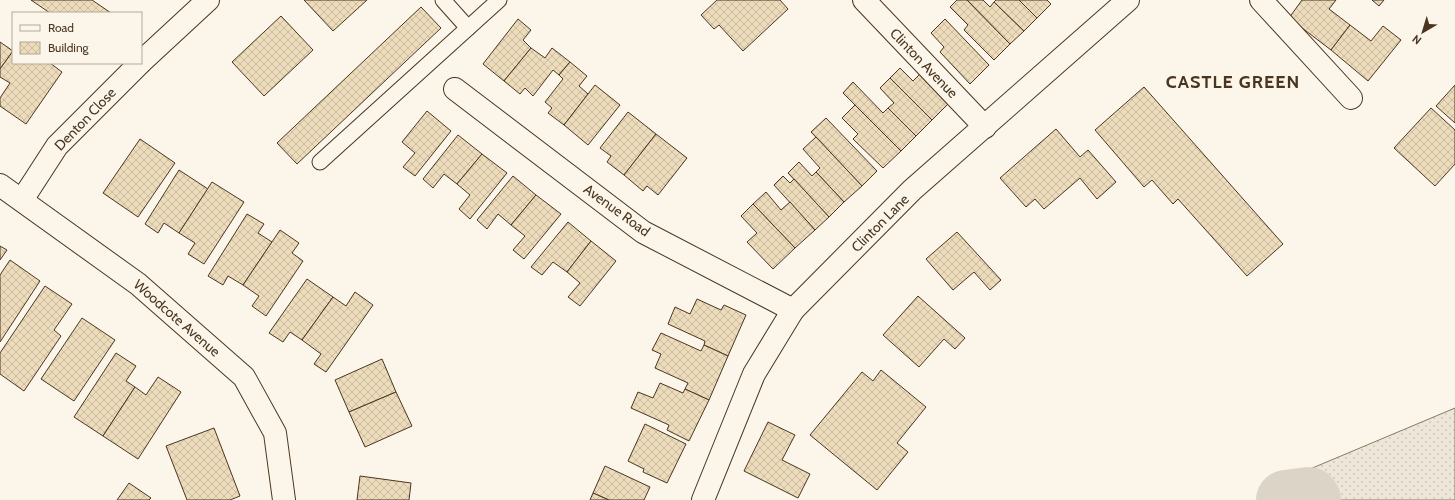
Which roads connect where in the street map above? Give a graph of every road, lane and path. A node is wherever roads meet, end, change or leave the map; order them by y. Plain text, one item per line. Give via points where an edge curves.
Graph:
1 (208, 0) edge
2 (443, 0) edge
3 (499, 0) edge
4 (864, 0) edge
5 (1128, 0) edge
6 (1261, 0) edge
7 (468, 28) junction
8 (142, 62) edge
9 (140, 64) edge
10 (455, 89) dead end
11 (1351, 98) dead end
12 (985, 127) junction
13 (320, 162) dead end
14 (0, 185) edge
15 (22, 200) junction
16 (793, 310) junction
17 (284, 500) edge
18 (703, 500) edge

1 - 8 street, Denton Close
2 - 7 lane
3 - 7 lane
4 - 12 street, Clinton Avenue
5 - 12 street, Clinton Lane
6 - 11 street
7 - 13 lane
9 - 15 street, Denton Close via 57,146
10 - 16 street, Avenue Road via 643,232
12 - 16 street, Clinton Lane via 912,190
14 - 15 street, Woodcote Avenue
15 - 17 street, Woodcote Avenue via 138,284 244,378 275,433
16 - 18 street, Clinton Lane via 754,374

